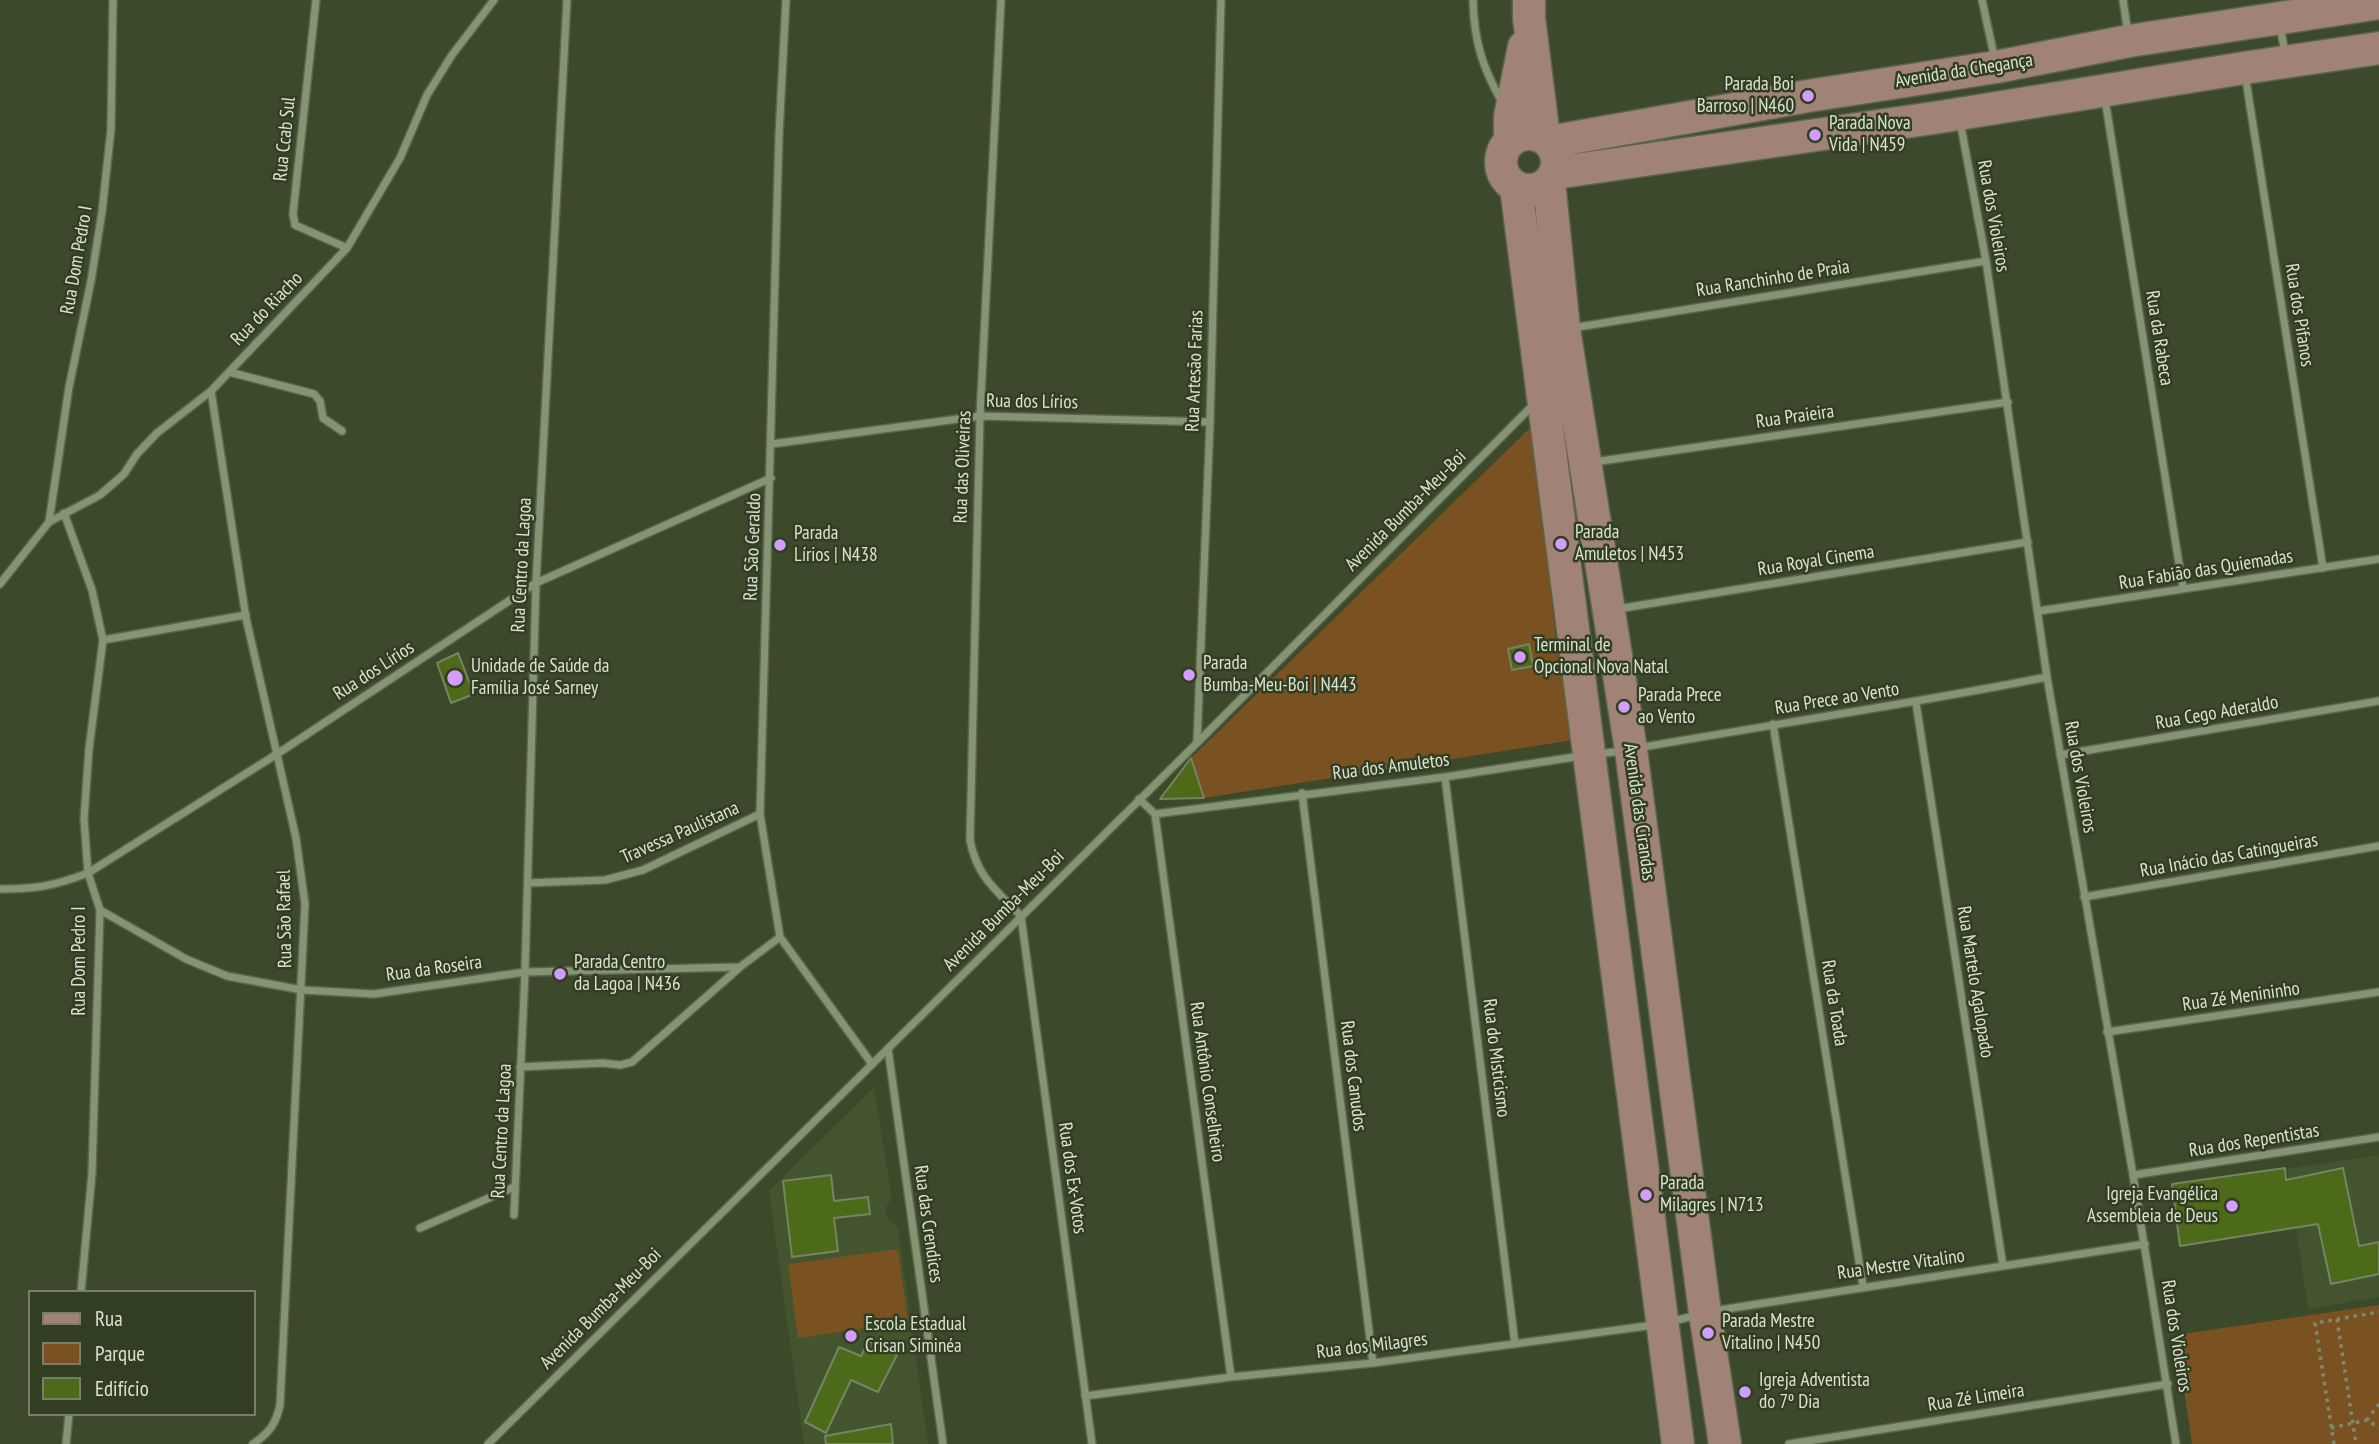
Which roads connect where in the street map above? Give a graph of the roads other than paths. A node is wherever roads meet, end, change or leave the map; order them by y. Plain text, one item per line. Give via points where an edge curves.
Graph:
1 (113, 0) edge
2 (316, 0) edge
3 (494, 0) edge
4 (567, 0) edge
5 (786, 0) edge
6 (1001, 0) edge
7 (1221, 0) edge
8 (1473, 0) edge
9 (1982, 0) edge
10 (2123, 0) edge
11 (2379, 3) edge
12 (1529, 9) edge
13 (2278, 15) junction
14 (2129, 41) junction
15 (2379, 48) edge
16 (2287, 61) junction
17 (2244, 68) junction
18 (1984, 69) junction
19 (1935, 77) junction
20 (2104, 91) junction
21 (1959, 114) junction
22 (1510, 129) junction
23 (1547, 140) junction
24 (1552, 177) junction
25 (1516, 187) junction
26 (347, 248) junction
27 (1986, 261) junction
28 (1564, 329) junction
29 (229, 372) junction
30 (211, 391) junction
31 (1541, 397) junction
32 (2008, 402) junction
33 (980, 416) junction
34 (1210, 422) junction
35 (342, 431) dead end
36 (772, 444) junction
37 (1587, 463) junction
38 (771, 478) junction
39 (64, 513) junction
40 (48, 523) junction
41 (2028, 542) junction
42 (2379, 559) edge
43 (2323, 568) junction
44 (536, 583) junction
45 (0, 584) edge
46 (2183, 589) junction
47 (1609, 611) junction
48 (2039, 611) junction
49 (246, 615) junction
50 (103, 640) junction
51 (2047, 677) junction
52 (2379, 701) edge
53 (1916, 703) junction
54 (1773, 724) junction
55 (1197, 743) junction
56 (1631, 750) junction
57 (276, 754) junction
58 (1590, 755) junction
59 (2060, 755) junction
60 (1445, 777) junction
61 (1302, 793) junction
62 (1139, 799) junction
63 (760, 814) junction
64 (1155, 814) junction
65 (2379, 846) edge
66 (88, 873) junction
67 (528, 883) junction
68 (0, 889) edge
69 (2084, 897) junction
70 (100, 911) junction
71 (1021, 916) junction
72 (780, 937) junction
73 (740, 967) junction
74 (525, 972) junction
75 (302, 990) junction
76 (2379, 992) edge
77 (2107, 1032) junction
78 (888, 1049) junction
79 (872, 1064) junction
80 (520, 1067) junction
81 (2379, 1137) edge
82 (2133, 1175) junction
83 (514, 1187) junction
84 (514, 1215) dead end
85 (421, 1228) dead end
86 (2145, 1244) junction
87 (2003, 1266) junction
88 (1863, 1286) junction
89 (81, 1290) edge
90 (1705, 1313) junction
91 (1662, 1324) junction
92 (1515, 1344) junction
93 (1373, 1363) junction
94 (1231, 1377) junction
95 (2168, 1384) junction
96 (1085, 1396) junction
97 (69, 1416) edge
98 (66, 1444) edge
99 (253, 1444) edge
100 (488, 1444) edge
101 (943, 1444) edge
102 (1092, 1444) edge
103 (1678, 1444) edge
104 (1725, 1444) edge
105 (1789, 1444) edge
106 (2176, 1444) edge

1 - 40 street, Rua Dom Pedro I via 111,130 102,212
2 - 26 street, Rua Ccab Sul via 293,214 295,225
3 - 26 street, Rua do Riacho via 427,95 400,158
4 - 44 street, Rua Centro da Lagoa
5 - 36 street, Rua São Geraldo
6 - 33 street, Rua das Oliveiras
7 - 34 street, Rua Artesão Farias
8 - 22 street via 1482,63
9 - 18 street
10 - 14 street
11 - 13 street, Avenida da Chegança
12 - 22 street
12 - 23 street
13 - 14 street, Avenida da Chegança
13 - 16 street
14 - 18 street, Avenida da Chegança
15 - 16 street
16 - 17 street
17 - 20 street
17 - 43 street, Rua dos Pifanos
18 - 19 street, Avenida da Chegança
18 - 21 street
19 - 21 street
19 - 23 street, Avenida da Chegança
20 - 21 street
20 - 46 street, Rua da Rabeca
21 - 24 street
21 - 27 street, Rua dos Violeiros
22 - 23 street
22 - 25 street via 1500,164 1503,175
23 - 24 street via 1557,159
24 - 25 street via 1542,187
24 - 28 street, Avenida das Cirandas
25 - 31 street
26 - 29 street, Rua do Riacho
27 - 28 street, Rua Ranchinho de Praia
27 - 32 street, Rua dos Violeiros
28 - 37 street, Avenida das Cirandas
29 - 30 street, Rua do Riacho
29 - 35 street via 314,394 323,418
30 - 39 street, Rua do Riacho via 157,433 100,495
30 - 49 street, Rua São Rafael
31 - 55 street, Avenida Bumba-Meu-Boi
31 - 58 street
32 - 37 street, Rua Praieira
32 - 41 street, Rua dos Violeiros
33 - 34 street, Rua dos Lírios
33 - 36 street, Rua dos Lírios
33 - 71 street, Rua das Oliveiras via 970,840 982,876
34 - 55 street, Rua Artesão Farias
36 - 38 street, Rua São Geraldo
37 - 47 street, Avenida das Cirandas
38 - 44 street, Rua dos Lírios
38 - 63 street, Rua São Geraldo
39 - 40 street, Rua do Riacho
39 - 50 street, Rua Dom Pedro I via 92,590
40 - 45 street, Rua do Riacho
41 - 47 street, Rua Royal Cinema
41 - 48 street, Rua dos Violeiros
42 - 43 street, Rua Fabião das Quiemadas
43 - 46 street, Rua Fabião das Quiemadas
44 - 57 street, Rua dos Lírios
44 - 67 street, Rua Centro da Lagoa
46 - 48 street, Rua Fabião das Quiemadas
47 - 56 street, Avenida das Cirandas
48 - 51 street, Rua dos Violeiros
49 - 50 street
49 - 57 street, Rua São Rafael
50 - 66 street, Rua Dom Pedro I via 84,818
51 - 53 street, Rua Prece ao Vento
51 - 59 street, Rua dos Violeiros
52 - 59 street, Rua Cego Aderaldo
53 - 54 street, Rua Prece ao Vento
53 - 87 street, Rua Martelo Agalopado
54 - 56 street, Rua Prece ao Vento
54 - 88 street, Rua da Toada
55 - 62 street, Avenida Bumba-Meu-Boi
56 - 58 street, Rua dos Amuletos
56 - 90 street, Avenida das Cirandas
57 - 66 street, Rua dos Lírios
57 - 75 street, Rua São Rafael via 305,904
58 - 60 street, Rua dos Amuletos
58 - 91 street
59 - 69 street, Rua dos Violeiros
60 - 61 street, Rua dos Amuletos
60 - 92 street, Rua do Misticismo
61 - 64 street, Rua dos Amuletos
61 - 93 street, Rua dos Canudos
62 - 64 street
62 - 71 street, Avenida Bumba-Meu-Boi
63 - 67 street, Travessa Paulistana via 643,870 605,880
63 - 72 street, Rua São Geraldo
64 - 94 street, Rua Antônio Conselheiro
65 - 69 street, Rua Inácio das Catingueiras
66 - 68 street, Rua dos Lírios via 34,889
66 - 70 street, Rua Dom Pedro I
67 - 74 street, Rua Centro da Lagoa
69 - 77 street, Rua dos Violeiros
70 - 75 street, Rua da Roseira via 186,959 227,976
70 - 89 street, Rua Dom Pedro I via 92,1173
71 - 78 street, Avenida Bumba-Meu-Boi
71 - 96 street, Rua dos Ex-Votos
72 - 73 street
72 - 79 street, Rua São Geraldo
73 - 74 street, Rua da Roseira
73 - 80 street via 632,1062
74 - 75 street, Rua da Roseira via 374,994
74 - 80 street, Rua Centro da Lagoa
75 - 99 street, Rua São Rafael via 279,1405 277,1419 267,1434
76 - 77 street, Rua Zé Menininho
77 - 82 street, Rua dos Violeiros
78 - 79 street, Avenida Bumba-Meu-Boi
78 - 101 street, Rua das Crendices
79 - 100 street, Avenida Bumba-Meu-Boi
80 - 83 street, Rua Centro da Lagoa
81 - 82 street, Rua dos Repentistas
82 - 86 street, Rua dos Violeiros
83 - 84 street, Rua Centro da Lagoa
83 - 85 street
86 - 87 street, Rua Mestre Vitalino
86 - 95 street, Rua dos Violeiros
87 - 88 street, Rua Mestre Vitalino
88 - 90 street, Rua Mestre Vitalino
90 - 91 street, Rua Mestre Vitalino
90 - 104 street, Avenida das Cirandas
91 - 92 street, Rua dos Milagres
91 - 103 street
92 - 93 street, Rua dos Milagres
93 - 94 street, Rua dos Milagres
94 - 96 street, Rua dos Milagres
95 - 105 street, Rua Zé Limeira
95 - 106 street, Rua dos Violeiros
96 - 102 street, Rua dos Ex-Votos
97 - 98 street

